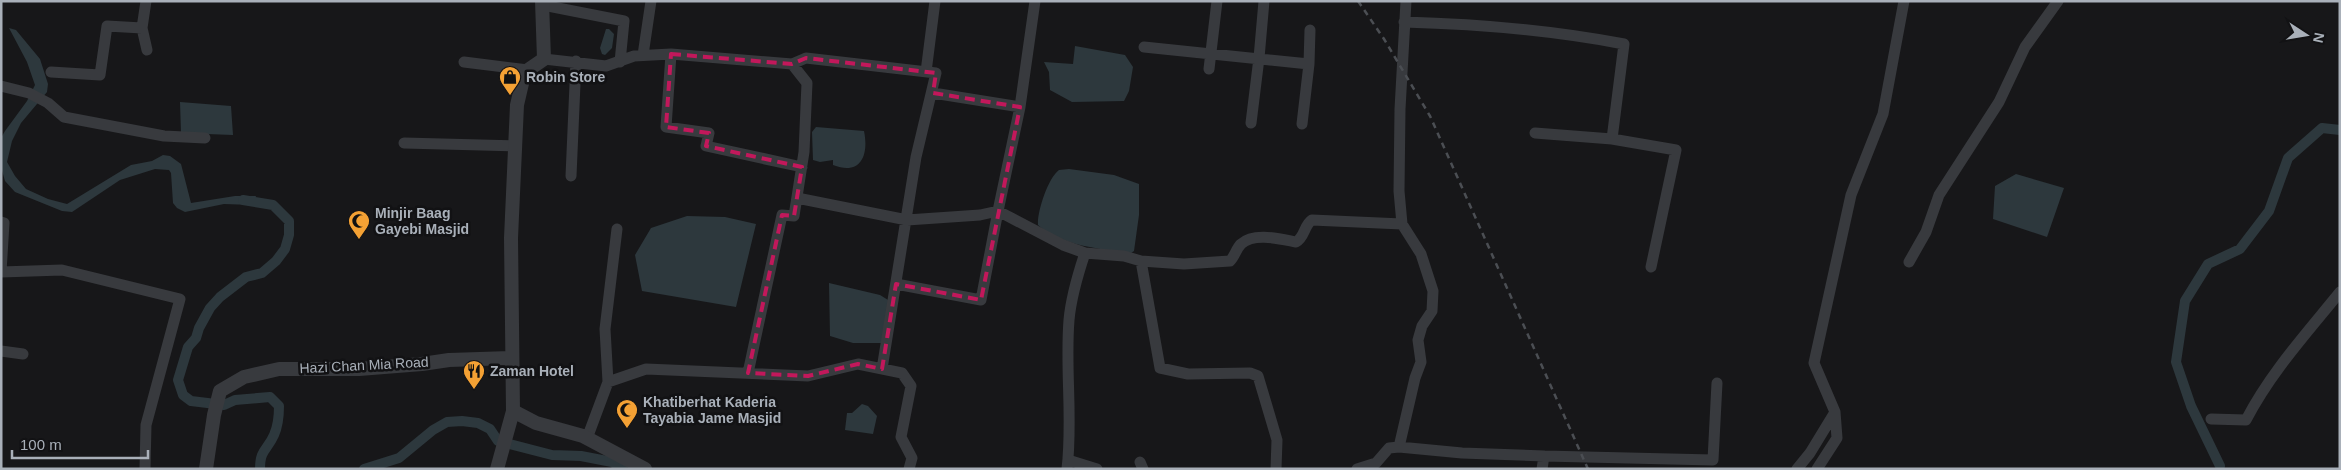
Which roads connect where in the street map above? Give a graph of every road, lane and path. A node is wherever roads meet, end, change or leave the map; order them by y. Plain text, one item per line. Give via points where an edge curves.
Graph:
1 (146, 1) edge
2 (651, 1) edge
3 (935, 1) edge
4 (1035, 1) edge
5 (1217, 1) edge
6 (1264, 1) edge
7 (1406, 1) edge
8 (1904, 1) edge
9 (2058, 1) edge
10 (542, 3) edge
11 (1404, 22) junction
12 (142, 28) junction
13 (1310, 30) dead end
14 (1144, 47) dead end
15 (147, 50) dead end
16 (671, 54) junction
17 (643, 55) junction
18 (1211, 55) junction
19 (1260, 58) junction
20 (544, 59) junction
21 (576, 61) junction
22 (464, 62) dead end
23 (620, 62) junction
24 (792, 64) junction
25 (1309, 64) junction
26 (1210, 69) dead end
27 (528, 70) junction
28 (51, 72) dead end
29 (926, 72) junction
30 (1, 86) edge
31 (933, 94) junction
32 (1020, 107) junction
33 (1251, 123) dead end
34 (1302, 124) dead end
35 (1535, 133) dead end
36 (205, 138) dead end
37 (1612, 139) junction
38 (404, 143) dead end
39 (515, 146) junction
40 (802, 167) junction
41 (571, 176) dead end
42 (797, 198) junction
43 (998, 210) junction
44 (907, 220) junction
45 (1, 222) edge
46 (1402, 224) junction
47 (617, 229) dead end
48 (1085, 253) junction
49 (1141, 261) junction
50 (1909, 262) dead end
51 (1652, 267) dead end
52 (1, 272) edge
53 (896, 284) junction
54 (2340, 292) edge
55 (1, 351) edge
56 (23, 354) dead end
57 (512, 358) junction
58 (882, 369) junction
59 (748, 373) junction
60 (608, 382) junction
61 (1717, 383) dead end
62 (512, 411) junction
63 (1835, 412) junction
64 (2211, 419) dead end
65 (583, 436) junction
66 (1399, 447) junction
67 (1544, 456) junction
68 (1068, 464) edge
69 (145, 469) edge
70 (206, 469) edge
71 (497, 469) edge
72 (645, 469) edge
73 (909, 469) edge
74 (1097, 469) edge
75 (1276, 469) edge
76 (1357, 469) edge
77 (1542, 469) edge
78 (1797, 469) edge
79 (1817, 469) edge

1 - 12 street
2 - 17 street
3 - 29 street
4 - 32 street
5 - 18 street
6 - 19 street
7 - 11 street
8 - 63 street via 1883,114 1851,195 1814,363
9 - 50 street via 2025,47 1999,102 1939,195 1926,232
10 - 20 street
10 - 23 street via 624,21
11 - 37 street via 1528,29 1624,44
11 - 46 street via 1399,163
12 - 15 street
12 - 28 street via 107,26 100,76
13 - 25 street
14 - 18 street
16 - 17 street
16 - 24 street
16 - 40 street via 666,127 709,132 706,146
17 - 23 street
18 - 19 street
18 - 26 street
19 - 25 street
19 - 33 street
20 - 21 street
20 - 27 street
21 - 23 street via 606,66
21 - 41 street
22 - 27 street
24 - 29 street via 806,58
24 - 40 street via 807,83
25 - 34 street
27 - 39 street via 517,105
29 - 31 street via 936,73
30 - 36 street via 29,93 48,103 64,118 164,136
31 - 32 street
31 - 44 street via 916,156
32 - 43 street
35 - 37 street
37 - 51 street via 1676,150
38 - 39 street
39 - 57 street via 510,238
40 - 42 street
42 - 44 street
42 - 59 street via 794,216 782,215
43 - 44 street via 980,215
43 - 48 street via 1063,245
43 - 53 street via 981,300
44 - 53 street
45 - 52 street via 4,223
46 - 49 street via 1312,220 1296,242 1266,237 1246,240 1230,261 1184,264
46 - 66 street via 1421,254 1433,291 1432,311 1418,340 1421,362
47 - 60 street via 605,329
48 - 49 street via 1124,256
48 - 68 street via 1070,318
49 - 75 street via 1160,368 1188,374 1258,376 1277,440
52 - 69 street via 62,270 180,299 146,425
53 - 58 street
54 - 64 street via 2262,390 2246,420
55 - 56 street
57 - 62 street
57 - 70 street, Hazi Chan Mia Road via 449,360 359,369 279,369 244,377 220,391
58 - 59 street via 858,364 808,376
58 - 73 street via 902,373 911,386 901,437 912,458
59 - 60 street via 646,369
60 - 65 street via 589,433
61 - 67 street via 1713,460
62 - 65 street
62 - 71 street
63 - 78 street
63 - 79 street via 1837,438
65 - 72 street
66 - 67 street via 1462,454
66 - 76 street via 1389,448 1376,463
67 - 77 street
68 - 74 street

